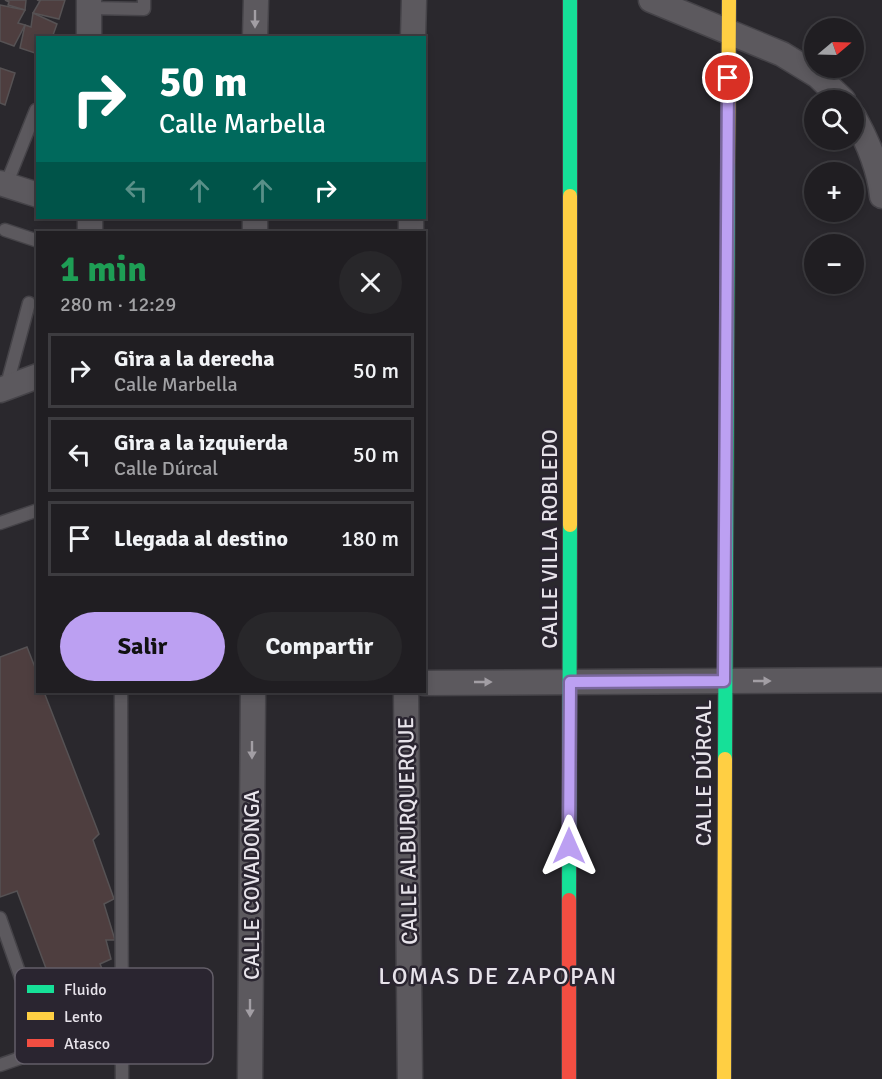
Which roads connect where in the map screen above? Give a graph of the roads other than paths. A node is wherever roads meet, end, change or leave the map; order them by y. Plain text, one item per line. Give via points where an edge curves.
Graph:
1 (144, 0) edge
2 (256, 0) edge
3 (414, 0) edge
4 (570, 0) edge
5 (651, 0) edge
6 (729, 0) edge
7 (89, 4) edge
8 (728, 32) junction
9 (89, 36) edge
10 (255, 36) edge
11 (413, 36) edge
12 (833, 90) edge
13 (36, 110) edge
14 (864, 134) edge
15 (3, 184) edge
16 (36, 194) edge
17 (882, 196) edge
18 (5, 230) dead end
19 (36, 240) edge
20 (29, 303) dead end
21 (36, 377) edge
22 (3, 389) edge
23 (36, 511) edge
24 (0, 523) edge
25 (724, 681) junction
26 (882, 681) edge
27 (570, 682) junction
28 (426, 683) edge
29 (121, 693) edge
30 (253, 693) edge
31 (406, 693) edge
32 (0, 918) edge
33 (18, 968) edge
34 (122, 968) edge
35 (15, 1060) edge
36 (0, 1065) edge
37 (250, 1079) edge
38 (410, 1079) edge
39 (569, 1079) edge
40 (724, 1079) edge

1 - 7 lane via 144,9
2 -> 10 street
3 - 11 street
4 - 27 street, CALLE VILLA ROBLEDO
5 - 8 street
6 - 8 street, CALLE DÚRCAL
7 - 9 street
8 - 12 street via 782,54
8 - 25 street, CALLE DÚRCAL
13 - 15 lane
14 - 17 street via 880,177
15 - 16 street
18 - 19 lane
20 - 22 lane
21 - 22 street
23 - 24 lane
25 -> 26 street
25 - 27 street
25 - 40 street, CALLE DÚRCAL
28 -> 27 street
27 - 39 street, CALLE VILLA ROBLEDO
29 - 34 lane
30 -> 37 street, CALLE COVADONGA
31 - 38 street, CALLE ALBURQUERQUE
32 - 33 lane
35 - 36 lane

